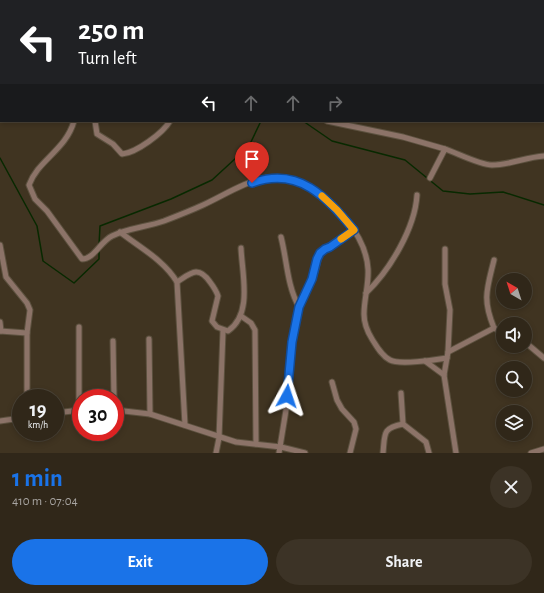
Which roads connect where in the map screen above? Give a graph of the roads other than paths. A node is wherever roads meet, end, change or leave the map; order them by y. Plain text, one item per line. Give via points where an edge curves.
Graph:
1 (74, 122) edge
2 (95, 122) edge
3 (169, 122) edge
4 (332, 122) edge
5 (445, 149) junction
6 (544, 156) edge
7 (430, 178) dead end
8 (417, 195) dead end
9 (354, 230) junction
10 (120, 232) junction
11 (281, 237) dead end
12 (0, 245) edge
13 (241, 248) dead end
14 (445, 249) dead end
15 (494, 260) dead end
16 (177, 282) junction
17 (366, 293) junction
18 (299, 307) junction
19 (241, 316) junction
20 (0, 322) edge
21 (79, 327) dead end
22 (494, 328) joint
23 (1, 331) edge
24 (223, 331) junction
25 (26, 333) junction
26 (149, 339) dead end
27 (114, 341) dead end
28 (532, 348) edge
29 (448, 352) junction
30 (447, 358) junction
31 (544, 358) edge
32 (425, 361) junction
33 (444, 375) junction
34 (332, 382) dead end
35 (27, 389) edge
36 (80, 389) edge
37 (114, 389) edge
38 (401, 393) dead end
39 (124, 411) edge
40 (150, 414) junction
41 (12, 419) edge
42 (0, 421) edge
43 (403, 424) junction
44 (185, 425) junction
45 (219, 438) junction
46 (256, 444) junction
47 (281, 447) junction
48 (544, 449) edge
49 (216, 453) edge
50 (279, 453) edge
51 (305, 453) edge
52 (350, 453) edge
53 (383, 453) edge
54 (429, 453) edge
55 (456, 453) edge
56 (531, 453) edge

1 - 10 street via 60,148 32,177 30,191 82,259 91,257 102,242
2 - 3 street via 97,134 113,144 122,154 134,151 161,132
4 - 5 street
5 - 6 street via 490,165 509,164 528,157
5 - 7 street
8 - 17 street via 411,224 389,267
9 - 10 street via 321,196 305,185 285,177 266,178 161,222
9 - 17 street via 364,250 368,269
9 - 18 street via 320,253
10 - 16 street via 147,251
11 - 18 street via 292,295
12 - 25 street via 6,277 29,306
13 - 19 street via 244,304
14 - 29 street via 445,284 450,310
15 - 22 street via 486,294 486,305
16 - 24 street via 196,272 206,276 218,296 212,321
16 - 44 street
17 - 32 street via 365,324 377,348 391,361
18 - 47 street via 292,342
19 - 24 street via 233,328
19 - 46 street via 251,323 255,330
20 - 23 street
21 - 36 street
22 - 29 street
23 - 25 street
24 - 45 street
25 - 35 street
26 - 40 street
27 - 37 street
28 - 31 street
29 - 30 street
30 - 32 street
30 - 33 street
32 - 33 street
33 - 55 street
34 - 52 street via 337,400 354,422 356,429
38 - 43 street
39 - 40 street
40 - 44 street
41 - 42 street
43 - 53 street via 387,429
43 - 54 street via 426,442
44 - 45 street
45 - 46 street
45 - 49 street
46 - 47 street
47 - 50 street
47 - 51 street
48 - 56 street

